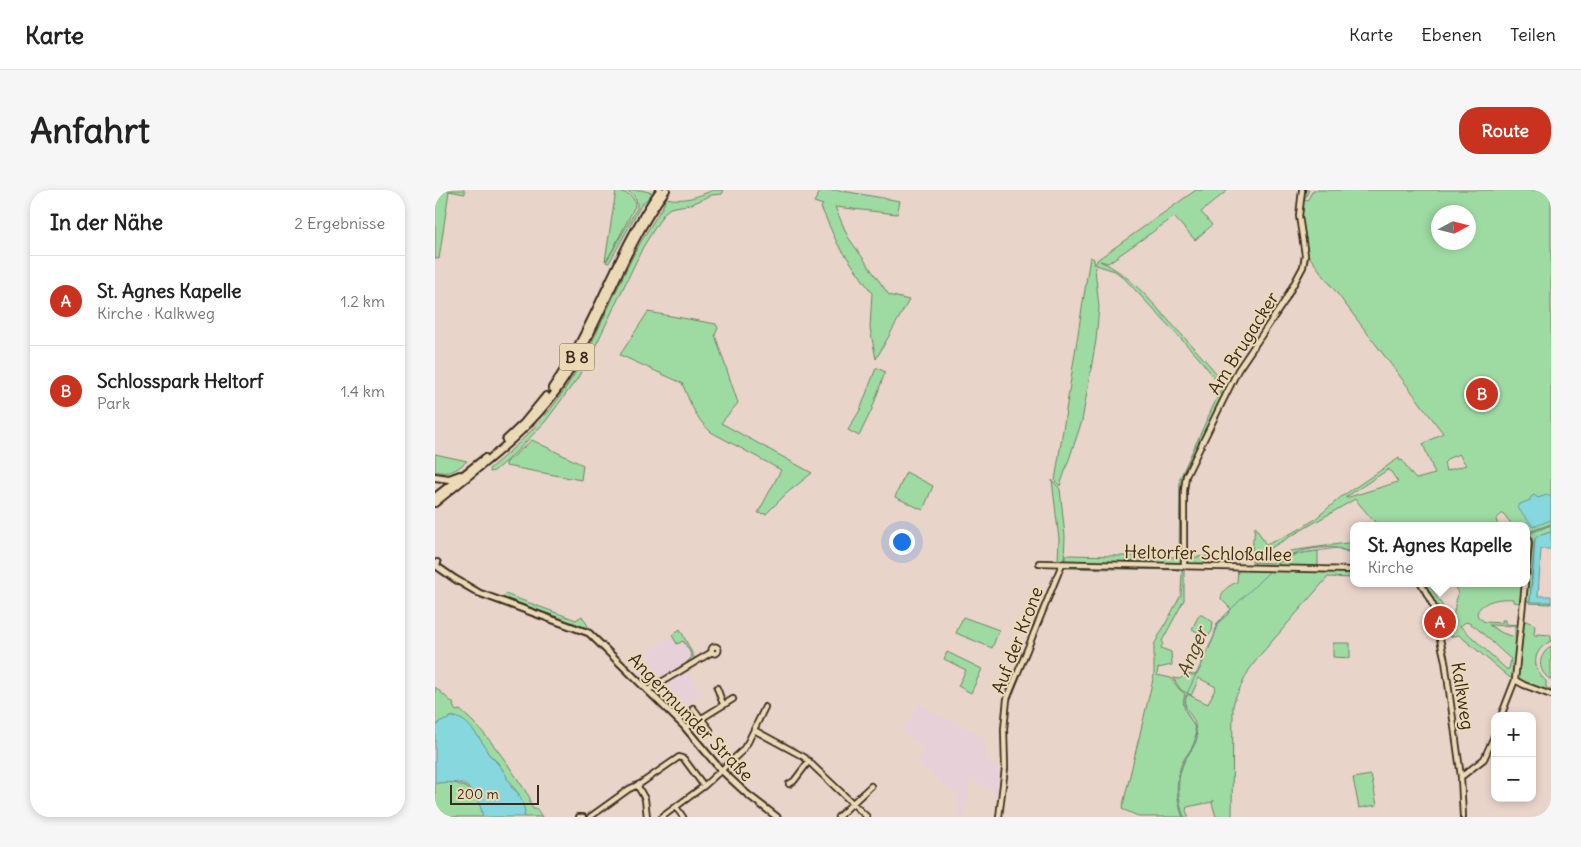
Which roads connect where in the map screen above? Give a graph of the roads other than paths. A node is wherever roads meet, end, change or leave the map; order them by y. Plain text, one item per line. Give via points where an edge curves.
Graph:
1 (661, 190) edge
2 (666, 190) edge
3 (1302, 190) edge
4 (468, 472) junction
5 (435, 477) edge
6 (435, 497) edge
7 (435, 503) edge
8 (435, 563) edge
9 (1039, 563) dead end
10 (1062, 564) junction
11 (1184, 566) junction
12 (1350, 570) edge
13 (1423, 587) edge
14 (1525, 587) edge
15 (712, 652) dead end
16 (1515, 680) junction
17 (717, 688) dead end
18 (648, 690) junction
19 (1551, 696) edge
20 (733, 699) dead end
21 (724, 705) junction
22 (765, 707) dead end
23 (693, 708) dead end
24 (1503, 712) edge
25 (701, 719) junction
26 (687, 728) junction
27 (710, 730) dead end
28 (754, 730) junction
29 (1491, 743) edge
30 (809, 761) junction
31 (721, 770) junction
32 (1461, 777) junction
33 (789, 784) dead end
34 (637, 785) junction
35 (704, 786) junction
36 (871, 786) dead end
37 (853, 804) junction
38 (676, 807) junction
39 (579, 817) edge
40 (583, 817) edge
41 (590, 817) edge
42 (647, 817) edge
43 (662, 817) edge
44 (683, 817) edge
45 (777, 817) edge
46 (838, 817) edge
47 (867, 817) edge
48 (999, 817) edge
49 (1463, 817) edge

1 - 4 highway, B 8 via 630,238 581,339 554,386 514,433
2 - 7 highway, B 8 via 637,234 576,358 557,389 513,440
3 - 11 street, Am Brugacker via 1299,216 1305,255 1303,268 1238,370 1186,476
4 - 5 highway via 454,478
4 - 6 highway, B 8
8 - 18 main road, Angermunder Straße via 466,586 589,633
9 - 10 street, Heltorfer Schloßallee
10 - 11 street, Heltorfer Schloßallee
10 - 48 street, Auf der Krone via 1007,699 1005,768
11 - 12 street, Heltorfer Schloßallee
13 - 32 street, Kalkweg via 1436,609
14 - 16 street
15 - 18 street
16 - 19 street
16 - 24 street
17 - 21 street
18 - 26 main road, Angermunder Straße
20 - 21 street
21 - 25 street
22 - 28 street
23 - 25 street
25 - 26 street
25 - 27 street
26 - 31 main road, Angermunder Straße
28 - 30 street
28 - 31 street via 742,751
29 - 32 street via 1484,759
30 - 33 street
30 - 37 street
31 - 35 street
31 - 45 main road, Angermunder Straße
32 - 49 street, Kalkweg
34 - 35 street via 679,757 685,759
34 - 41 street
34 - 42 street via 645,799
35 - 38 street
36 - 37 street
37 - 46 street
37 - 47 street
38 - 43 street
38 - 44 street
39 - 40 street

